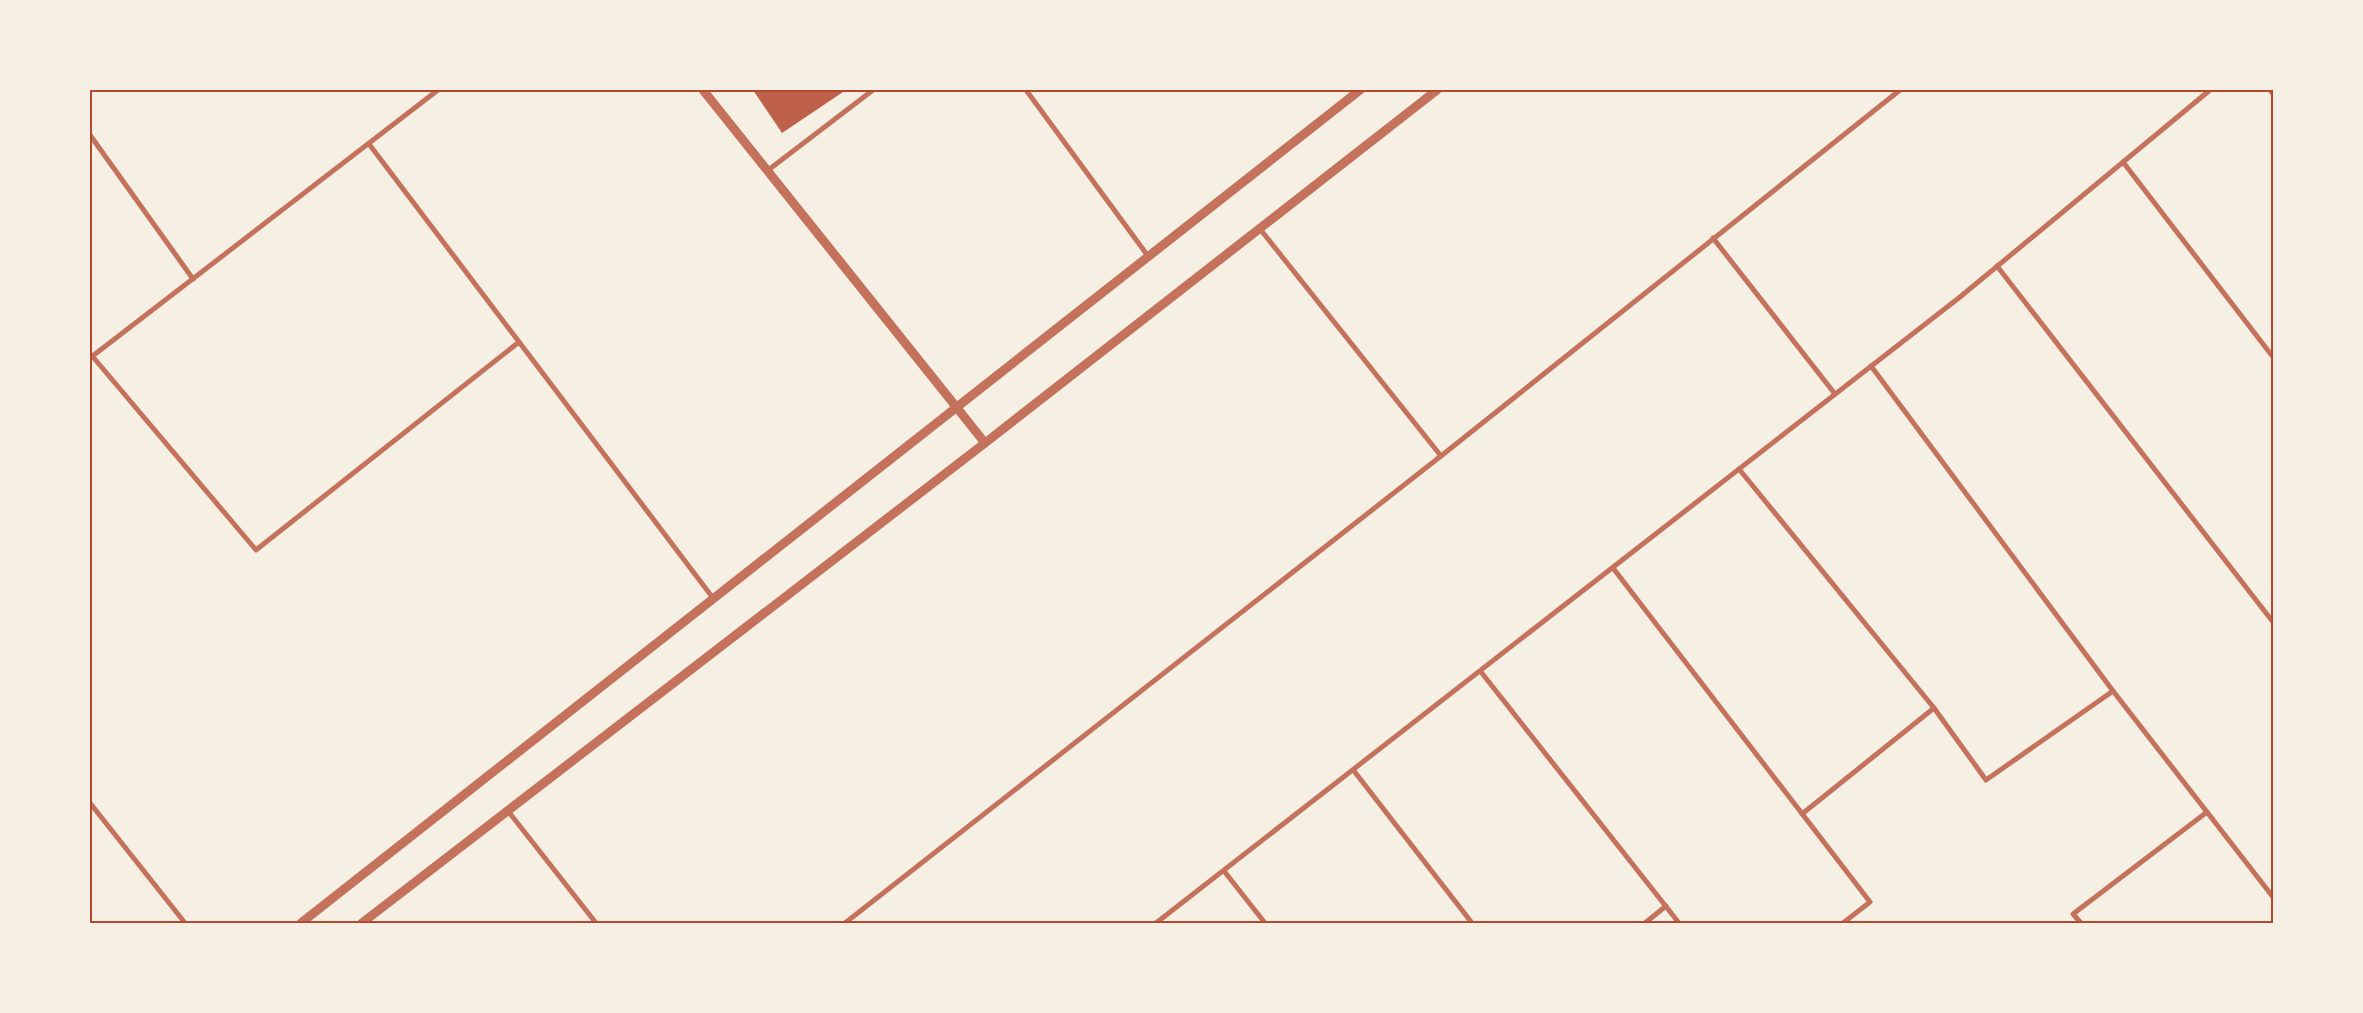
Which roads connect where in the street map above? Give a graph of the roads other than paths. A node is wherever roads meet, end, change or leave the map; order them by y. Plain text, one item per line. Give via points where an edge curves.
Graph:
1 (438, 90) edge
2 (703, 90) edge
3 (873, 90) edge
4 (1026, 90) edge
5 (1360, 90) edge
6 (1437, 90) edge
7 (1900, 90) edge
8 (2210, 90) edge
9 (2270, 90) edge
10 (2273, 94) edge
11 (90, 135) edge
12 (368, 144) junction
13 (2123, 162) junction
14 (768, 171) junction
15 (1260, 229) junction
16 (1713, 238) junction
17 (1148, 256) junction
18 (1997, 266) junction
19 (193, 279) junction
20 (519, 342) junction
21 (2273, 357) edge
22 (91, 358) edge
23 (1871, 366) junction
24 (1835, 394) junction
25 (955, 406) junction
26 (985, 443) junction
27 (1441, 456) junction
28 (1739, 470) junction
29 (1613, 568) junction
30 (713, 598) junction
31 (2273, 622) edge
32 (1481, 672) junction
33 (2113, 691) junction
34 (1934, 708) junction
35 (1354, 771) junction
36 (90, 803) edge
37 (508, 811) junction
38 (2207, 812) junction
39 (1802, 814) junction
40 (1224, 871) junction
41 (2273, 897) edge
42 (1666, 906) junction
43 (185, 923) edge
44 (301, 923) edge
45 (362, 923) edge
46 (596, 923) edge
47 (845, 923) edge
48 (1156, 923) edge
49 (1265, 923) edge
50 (1472, 923) edge
51 (1645, 923) edge
52 (1679, 923) edge
53 (1843, 923) edge
54 (2081, 923) edge

1 - 12 street
2 - 14 street
3 - 14 street
4 - 17 street
5 - 17 street
6 - 15 street
7 - 16 street
8 - 13 street
9 - 10 street
11 - 19 street
12 - 19 street
12 - 20 street
13 - 18 street
13 - 21 street
14 - 25 street
15 - 26 street
15 - 27 street
16 - 24 street
16 - 27 street
17 - 25 street
18 - 23 street
18 - 31 street
19 - 22 street
20 - 22 street via 256,550
20 - 30 street
23 - 24 street
23 - 33 street
24 - 28 street
25 - 26 street
25 - 30 street
26 - 37 street
27 - 47 street
28 - 29 street
28 - 34 street
29 - 32 street
29 - 39 street
30 - 44 street
32 - 35 street
32 - 42 street
33 - 34 street via 1986,780
33 - 38 street
34 - 39 street
35 - 40 street
35 - 50 street
36 - 43 street
37 - 45 street
37 - 46 street
38 - 41 street
38 - 54 street via 2073,914
39 - 53 street via 1870,902
40 - 48 street
40 - 49 street
42 - 51 street
42 - 52 street

